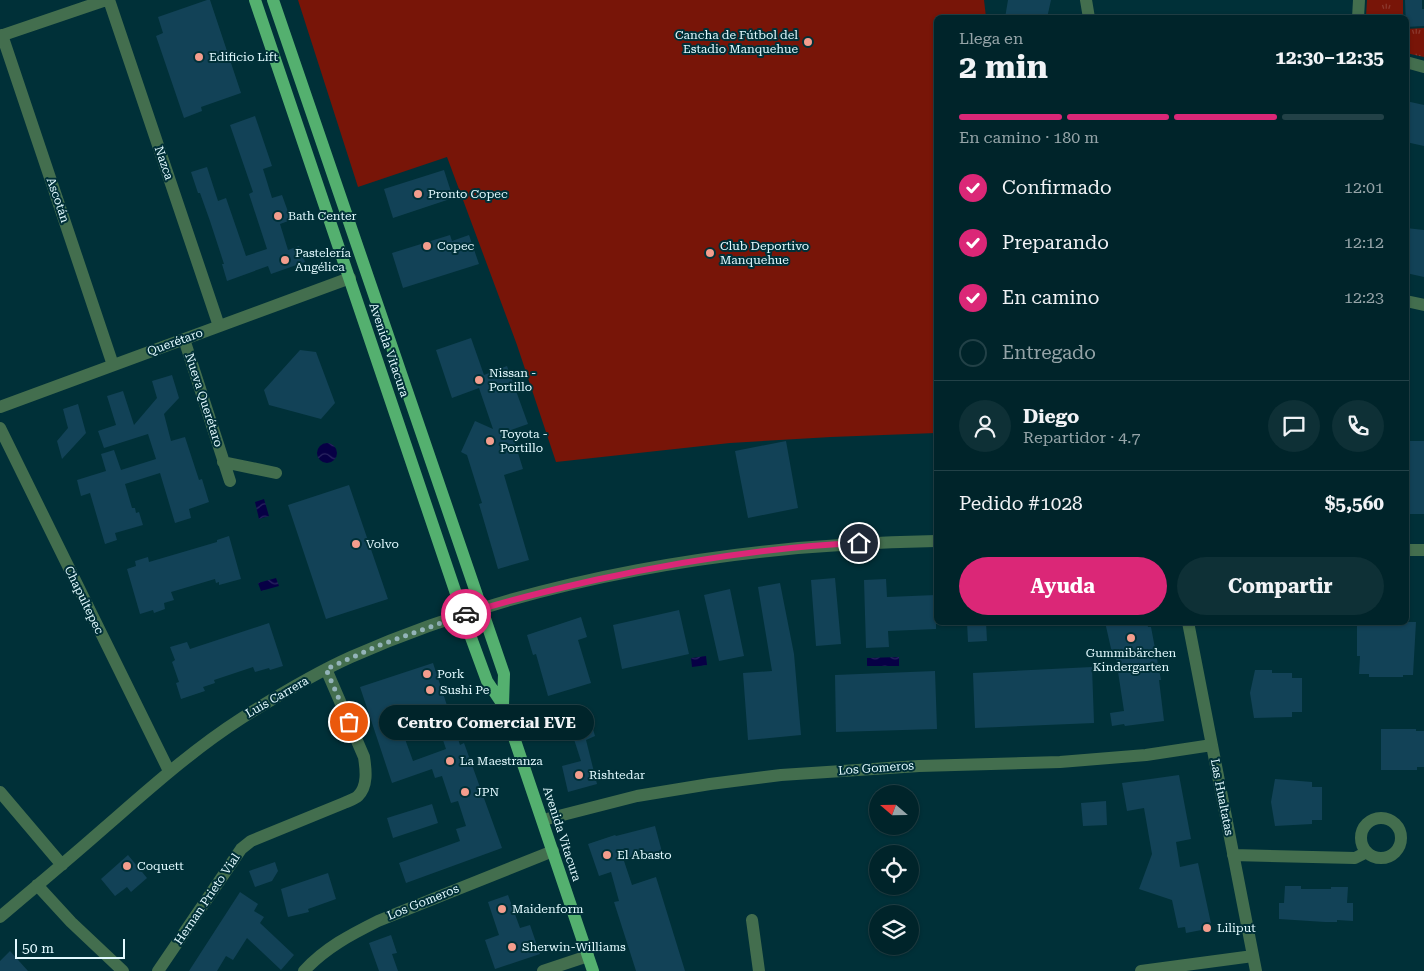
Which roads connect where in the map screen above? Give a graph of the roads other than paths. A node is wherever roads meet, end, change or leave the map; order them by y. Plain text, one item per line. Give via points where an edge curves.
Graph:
1 (107, 0) edge
2 (255, 0) edge
3 (273, 0) edge
4 (1086, 0) edge
5 (1359, 0) edge
6 (86, 3) edge
7 (1088, 15) edge
8 (1358, 15) edge
9 (1, 35) edge
10 (1409, 63) edge
11 (1424, 67) edge
12 (350, 278) junction
13 (1409, 302) edge
14 (1424, 305) edge
15 (219, 326) junction
16 (184, 339) junction
17 (113, 365) junction
18 (0, 407) edge
19 (0, 428) edge
20 (223, 462) junction
21 (276, 473) dead end
22 (230, 481) dead end
23 (934, 541) edge
24 (1409, 550) edge
25 (1424, 550) edge
26 (482, 609) junction
27 (464, 615) junction
28 (1189, 625) edge
29 (326, 669) junction
30 (504, 705) junction
31 (1212, 745) junction
32 (169, 771) junction
33 (0, 792) edge
34 (543, 820) junction
35 (553, 851) junction
36 (1367, 852) dead end
37 (1233, 855) junction
38 (62, 865) junction
39 (38, 885) junction
40 (0, 917) edge
41 (752, 920) dead end
42 (588, 956) junction
43 (1253, 956) junction
44 (123, 971) edge
45 (158, 971) edge
46 (304, 971) edge
47 (543, 971) edge
48 (593, 971) edge
49 (760, 971) edge
50 (1141, 971) edge
51 (1256, 971) edge

1 - 6 street
1 - 15 street, Nazca
2 - 12 main road, Avenida Vitacura
3 - 26 main road, Avenida Vitacura
4 - 7 street
5 - 8 street
6 - 9 street
9 - 17 street, Ascotán
10 - 11 street
12 - 15 street, Querétaro
12 - 27 main road, Avenida Vitacura
13 - 14 street
15 - 16 street, Querétaro
16 - 17 street, Querétaro
16 - 20 street, Nueva Querétaro
17 - 18 street, Querétaro
19 - 32 street, Chapultepec
20 - 21 street, Nueva Querétaro
20 - 22 street, Nueva Querétaro
23 - 26 street, Luis Carrera via 839,544 692,561 627,572
24 - 25 street
26 - 27 street, Luis Carrera
26 - 30 main road, Avenida Vitacura via 504,674
27 - 29 street, Luis Carrera via 380,645
27 - 30 main road, Avenida Vitacura via 487,681
28 - 31 street, Las Hualtatas
29 - 32 street, Luis Carrera via 240,719
29 - 45 street, Hernan Prieto Vial via 364,757 366,773 358,796 250,841 240,849
30 - 34 main road, Avenida Vitacura
31 - 34 street, Los Gomeros via 1146,755 1060,762 919,766 780,775 637,796
31 - 37 street, Las Hualtatas
32 - 38 street, Luis Carrera
33 - 38 street
34 - 35 main road, Avenida Vitacura
35 - 42 main road, Avenida Vitacura
35 - 46 street, Los Gomeros via 351,934
36 - 37 street via 1355,858
37 - 43 street, Las Hualtatas
38 - 39 street, Luis Carrera
39 - 40 street, Luis Carrera
39 - 44 street via 63,915
41 - 49 street
42 - 47 street
42 - 48 main road, Avenida Vitacura
43 - 50 street
43 - 51 street, Las Hualtatas

